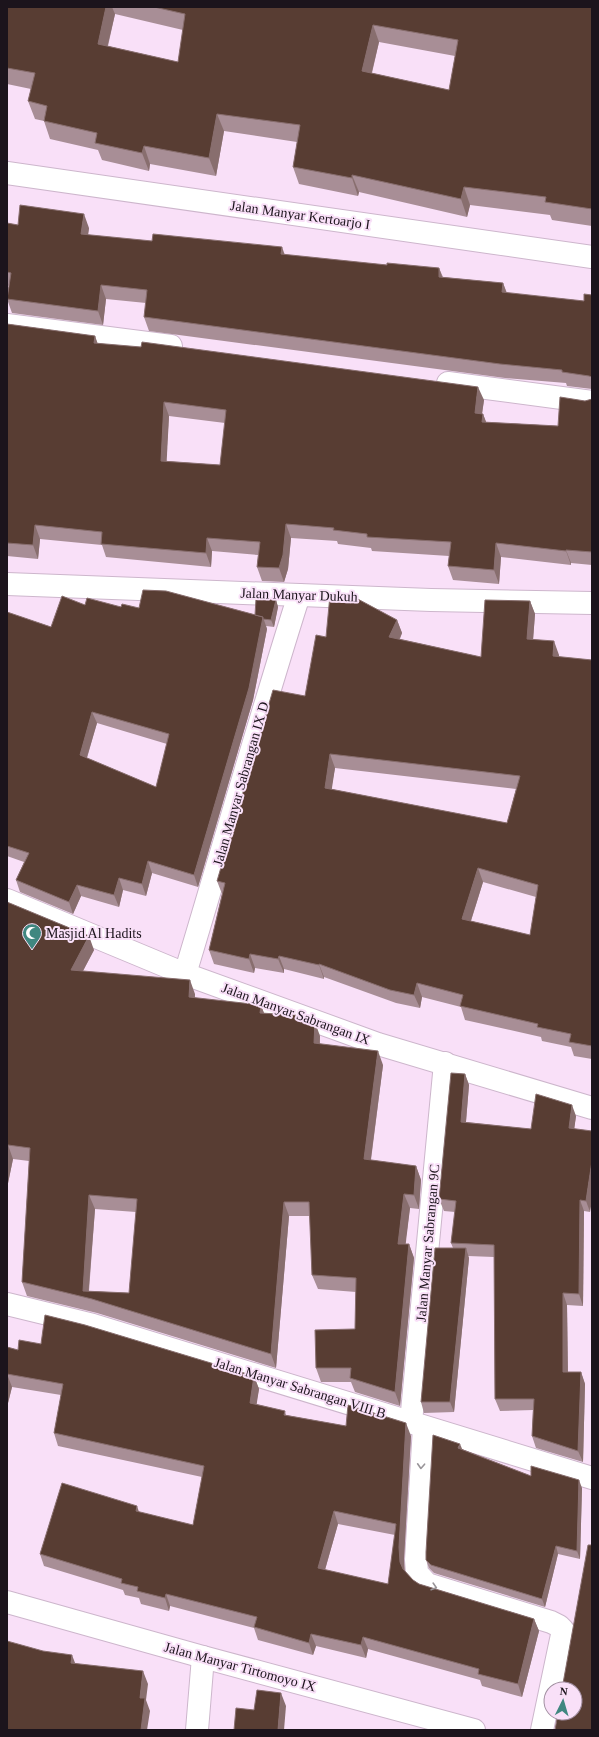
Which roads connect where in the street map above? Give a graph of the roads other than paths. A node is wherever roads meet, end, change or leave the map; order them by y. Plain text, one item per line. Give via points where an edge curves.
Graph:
1 (7, 173) edge
2 (592, 257) edge
3 (7, 325) edge
4 (189, 349) edge
5 (426, 380) edge
6 (592, 402) edge
7 (7, 584) edge
8 (299, 595) junction
9 (592, 603) edge
10 (7, 900) edge
11 (184, 974) junction
12 (445, 1063) junction
13 (592, 1108) edge
14 (7, 1304) edge
15 (417, 1425) junction
16 (592, 1478) edge
17 (7, 1602) edge
18 (203, 1657) junction
19 (196, 1730) edge
20 (474, 1730) edge
21 (542, 1730) edge

1 - 2 street, Jalan Manyar Kertoarjo I
3 - 4 street
5 - 6 street
7 - 8 street, Jalan Manyar Dukuh
8 - 9 street, Jalan Manyar Dukuh
8 - 11 street, Jalan Manyar Sabrangan IX D via 262,709 228,832
10 - 11 street, Jalan Manyar Sabrangan IX
11 - 12 street, Jalan Manyar Sabrangan IX via 378,1044
12 - 13 street, Jalan Manyar Sabrangan IX
12 - 15 street, Jalan Manyar Sabrangan 9C
14 - 15 street, Jalan Manyar Sabrangan VIII B via 93,1324
15 - 16 street, Jalan Manyar Sabrangan VIII B
15 -> 21 street, Jalan Manyar Sabrangan 9C via 417,1573 427,1584 559,1626 563,1630
17 - 18 street, Jalan Manyar Tirtomoyo IX
18 - 19 street
18 - 20 street, Jalan Manyar Tirtomoyo IX

